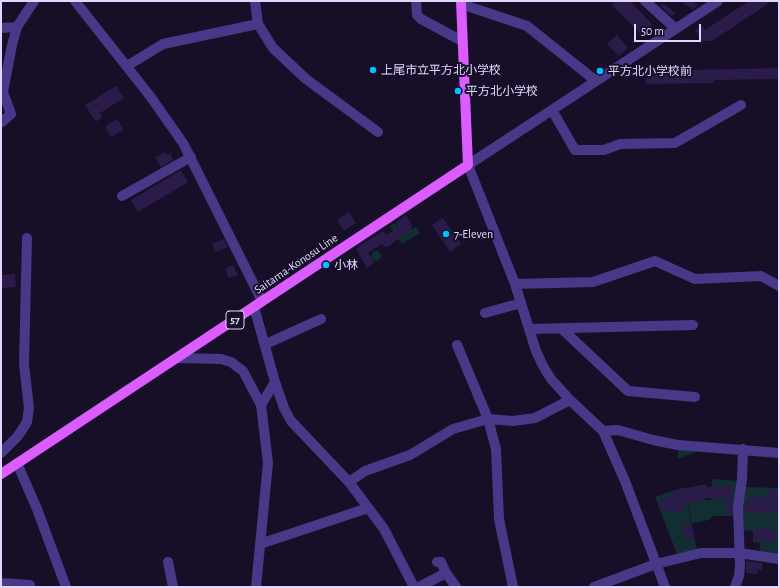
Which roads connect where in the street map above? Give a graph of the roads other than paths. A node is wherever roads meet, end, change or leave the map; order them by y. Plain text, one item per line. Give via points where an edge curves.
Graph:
1 (34, 1) edge
2 (75, 1) edge
3 (255, 1) edge
4 (416, 1) edge
5 (646, 1) edge
6 (718, 1) edge
7 (461, 2) edge
8 (258, 24) junction
9 (17, 27) junction
10 (1, 28) edge
11 (676, 29) junction
12 (462, 41) junction
13 (127, 66) junction
14 (596, 81) junction
15 (2, 93) edge
16 (741, 105) dead end
17 (552, 110) junction
18 (2, 122) dead end
19 (378, 132) dead end
20 (191, 157) junction
21 (468, 165) junction
22 (122, 196) dead end
23 (27, 238) dead end
24 (515, 284) junction
25 (779, 286) edge
26 (521, 303) junction
27 (258, 304) junction
28 (484, 313) dead end
29 (321, 319) dead end
30 (693, 325) dead end
31 (561, 328) junction
32 (529, 329) junction
33 (266, 344) junction
34 (456, 345) dead end
35 (178, 358) junction
36 (274, 382) junction
37 (695, 397) dead end
38 (570, 400) junction
39 (261, 405) junction
40 (488, 419) junction
41 (603, 431) junction
42 (743, 449) junction
43 (1, 452) edge
44 (779, 453) edge
45 (17, 463) junction
46 (1, 474) edge
47 (349, 482) junction
48 (368, 508) junction
49 (260, 544) junction
50 (739, 553) junction
51 (779, 559) edge
52 (168, 562) dead end
53 (437, 562) dead end
54 (656, 564) junction
55 (446, 573) junction
56 (1, 583) edge
57 (30, 585) dead end
58 (66, 587) edge
59 (173, 587) edge
60 (256, 587) edge
61 (414, 587) edge
62 (419, 587) edge
63 (456, 587) edge
64 (513, 587) edge
65 (594, 587) edge
66 (665, 587) edge
67 (735, 587) edge

1 - 9 street
2 - 13 street
3 - 8 street
4 - 12 street via 417,15 421,19
5 - 11 street
6 - 11 street
7 - 12 main road
7 - 14 street via 527,26
8 - 13 street via 163,44
8 - 19 street via 273,48 306,79
9 - 10 street
9 - 15 street
11 - 14 street
12 - 21 main road
13 - 20 street
14 - 17 street
15 - 18 street via 11,114
16 - 17 street via 675,143 620,144 604,150 575,150
17 - 21 street
20 - 22 street
20 - 27 street
21 - 24 street
21 - 27 main road, Saitama-Konosu Line / 57
23 - 43 street via 24,364 29,408 27,422 22,430
24 - 25 street via 593,282 655,261 695,279 761,276
24 - 26 street
26 - 28 street
26 - 32 street
27 - 33 street
27 - 35 main road, Saitama-Konosu Line / 57
29 - 33 street
30 - 31 street
31 - 32 street
31 - 37 street via 628,391
32 - 38 street via 550,379
33 - 36 street
34 - 40 street
35 - 39 street via 221,359 231,362 244,371
35 - 45 main road, Saitama-Konosu Line / 57
36 - 39 street
36 - 47 street via 291,421
38 - 40 street via 535,418 513,421
38 - 41 street
39 - 49 street via 268,463
40 - 47 street via 453,429 420,449 365,471
40 - 64 street via 496,449 498,508
41 - 42 street via 618,430 665,443
41 - 54 street
42 - 44 street
42 - 50 street via 738,507
45 - 46 main road, Saitama-Konosu Line / 57
45 - 58 street
47 - 48 street
48 - 49 street
48 - 61 street via 384,529
49 - 60 street
50 - 51 street
50 - 54 street via 701,553
50 - 67 street via 739,576
52 - 59 street
53 - 55 street via 441,562
54 - 65 street
54 - 66 street
55 - 62 street
55 - 63 street
56 - 57 street

